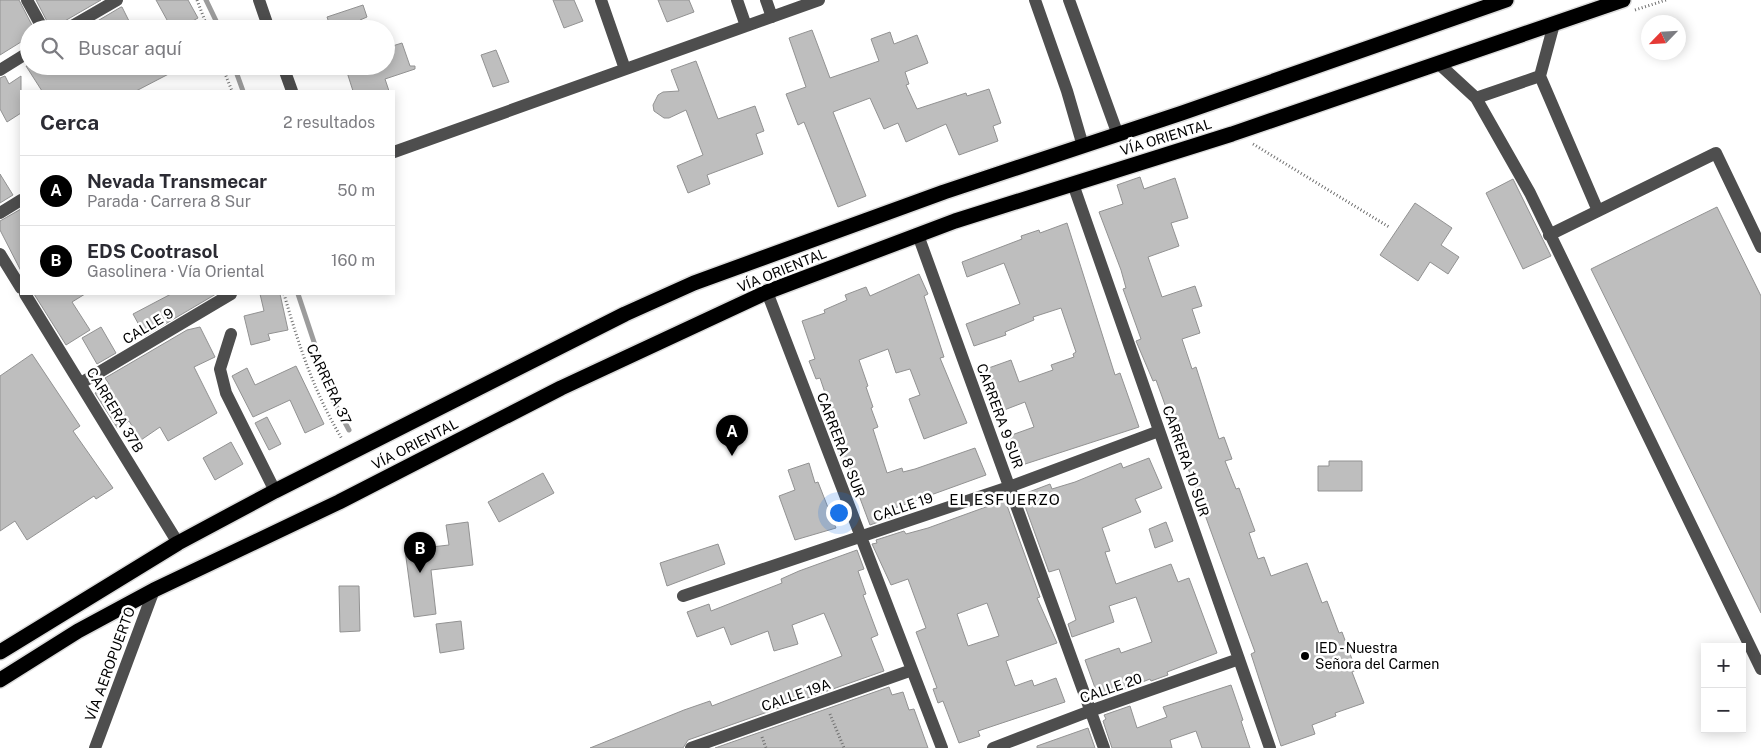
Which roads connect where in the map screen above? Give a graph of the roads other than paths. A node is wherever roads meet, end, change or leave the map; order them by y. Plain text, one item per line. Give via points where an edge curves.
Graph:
1 (28, 0) edge
2 (117, 0) edge
3 (259, 0) edge
4 (601, 0) edge
5 (737, 0) edge
6 (766, 0) edge
7 (819, 0) edge
8 (1035, 0) edge
9 (1068, 0) edge
10 (1506, 0) edge
11 (1623, 0) edge
12 (772, 17) junction
13 (38, 20) edge
14 (83, 20) edge
15 (266, 20) edge
16 (1554, 24) junction
17 (746, 26) junction
18 (20, 58) edge
19 (1438, 63) junction
20 (625, 69) junction
21 (0, 70) edge
22 (286, 75) edge
23 (1540, 76) junction
24 (292, 90) edge
25 (1476, 98) junction
26 (1118, 135) junction
27 (1083, 146) junction
28 (395, 152) edge
29 (1073, 184) junction
30 (20, 201) edge
31 (1598, 211) junction
32 (0, 213) edge
33 (918, 235) junction
34 (1549, 235) junction
35 (1761, 247) edge
36 (0, 254) edge
37 (20, 286) edge
38 (767, 292) junction
39 (26, 295) edge
40 (229, 295) edge
41 (231, 334) dead end
42 (81, 383) junction
43 (1159, 431) junction
44 (1009, 487) junction
45 (275, 491) junction
46 (860, 537) junction
47 (178, 543) junction
48 (154, 590) junction
49 (683, 596) dead end
50 (0, 652) edge
51 (1239, 659) junction
52 (1761, 669) edge
53 (912, 670) junction
54 (0, 680) edge
55 (1090, 711) junction
56 (95, 748) edge
57 (691, 748) edge
58 (942, 748) edge
59 (993, 748) edge
60 (1104, 748) edge
61 (1270, 748) edge

1 - 13 street
2 - 14 street
3 - 15 street
4 - 20 street
5 - 17 street
6 - 12 street
7 - 12 street
8 - 27 street
9 - 26 street
10 - 26 highway, VÍA ORIENTAL
11 - 16 highway, VÍA ORIENTAL
12 - 17 street
16 - 19 highway, VÍA ORIENTAL
16 - 23 street
17 - 20 street
18 - 21 street
19 - 25 street
19 - 29 highway, VÍA ORIENTAL via 1232,134
20 - 28 street
22 - 24 street
23 - 25 street
23 - 31 street
25 - 34 street via 1530,194
26 - 27 highway, VÍA ORIENTAL
27 - 45 highway, VÍA ORIENTAL via 944,192 694,283 625,314
29 - 33 highway, VÍA ORIENTAL
29 - 43 street, CARRERA 10 SUR
30 - 32 street
31 - 34 street
31 - 35 street via 1716,153
33 - 38 highway, VÍA ORIENTAL
33 - 44 street, CARRERA 9 SUR
34 - 52 street
36 - 37 street
38 - 46 street, CARRERA 8 SUR
38 - 48 highway, VÍA ORIENTAL via 561,388 339,502
39 - 42 street, CARRERA 37B
40 - 42 street, CALLE 9
41 - 45 street via 220,369 226,393
42 - 47 street, CARRERA 37B
43 - 44 street, CALLE 19
43 - 51 street, CARRERA 10 SUR
44 - 46 street, CALLE 19
44 - 55 street, CARRERA 9 SUR
45 - 47 highway, VÍA ORIENTAL
46 - 49 street, CALLE 19
46 - 53 street, CARRERA 8 SUR
47 - 50 highway, VÍA ORIENTAL
48 - 54 highway, VÍA ORIENTAL via 78,630
48 - 56 street, VÍA AEROPUERTO
51 - 55 street, CALLE 20
51 - 61 street, CARRERA 10 SUR
53 - 57 street, CALLE 19A
53 - 58 street, CARRERA 8 SUR
55 - 59 street, CALLE 20
55 - 60 street, CARRERA 9 SUR

